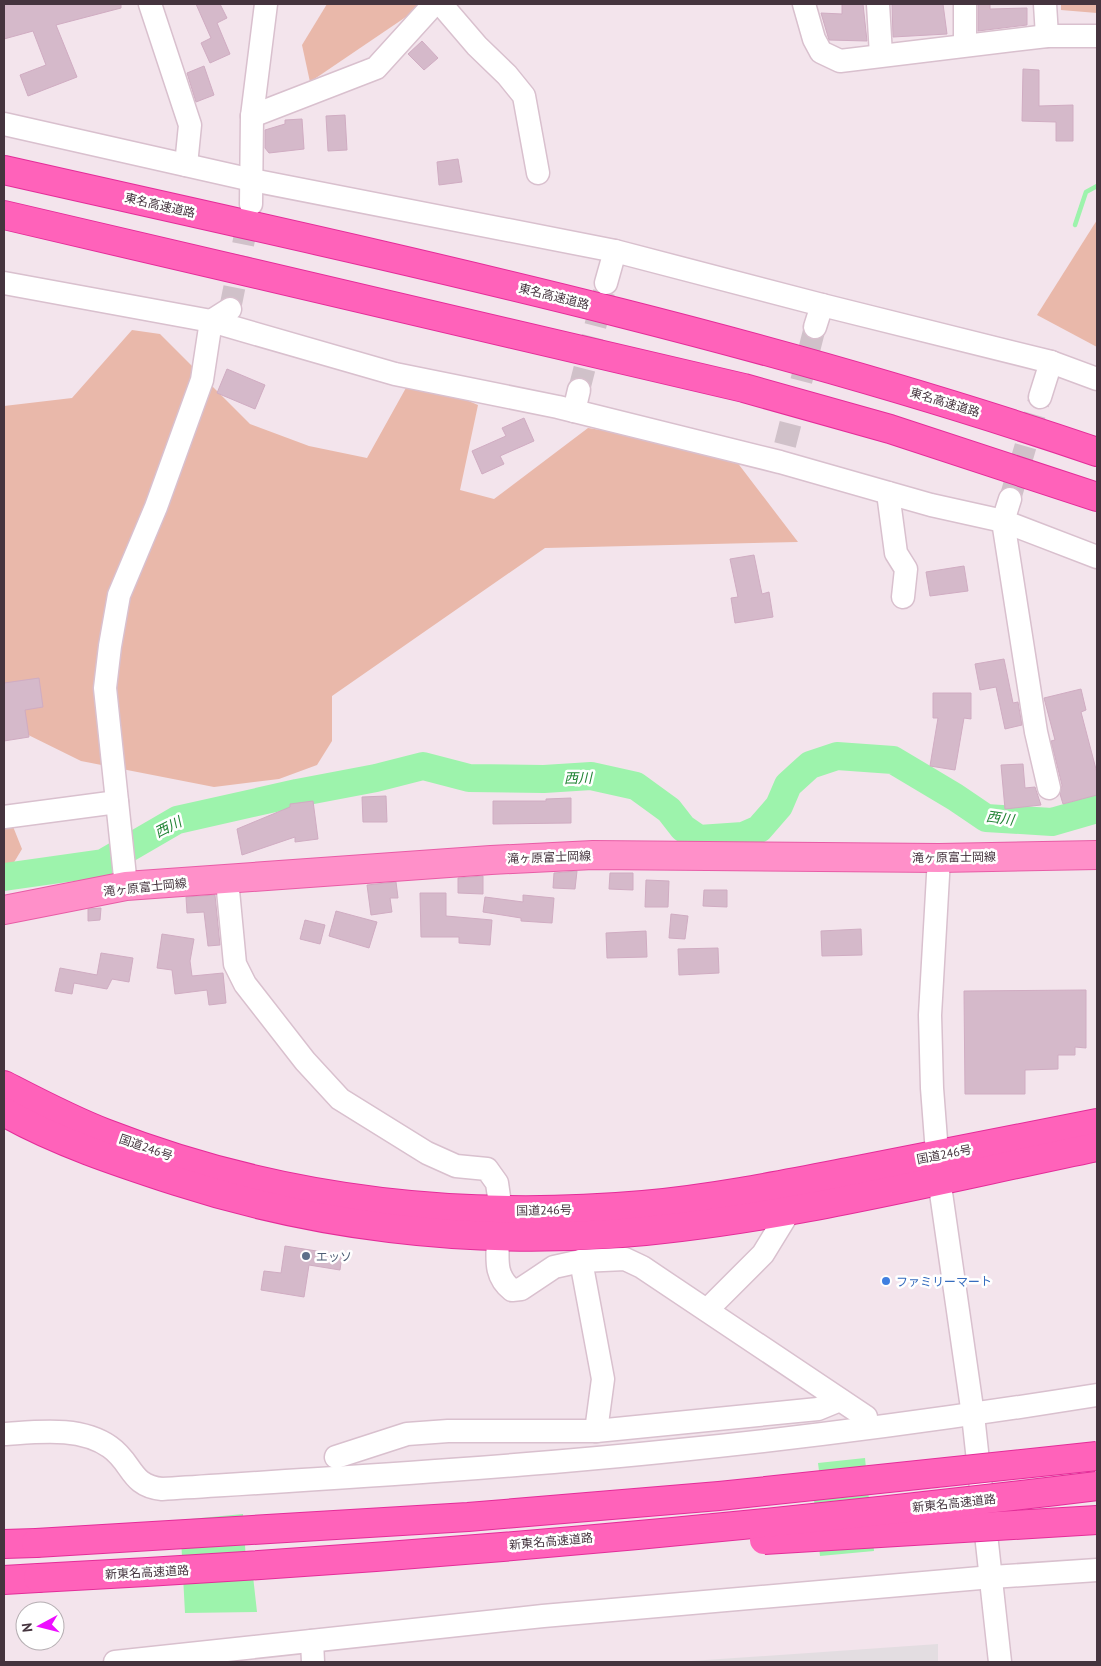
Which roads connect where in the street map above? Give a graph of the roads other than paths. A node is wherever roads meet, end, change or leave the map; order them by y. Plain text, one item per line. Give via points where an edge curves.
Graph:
1 (150, 4) edge
2 (266, 4) edge
3 (434, 4) edge
4 (441, 4) edge
5 (804, 4) edge
6 (878, 4) edge
7 (965, 4) edge
8 (1045, 4) edge
9 (1047, 36) junction
10 (1097, 36) edge
11 (965, 45) junction
12 (881, 55) junction
13 (252, 116) junction
14 (4, 124) edge
15 (186, 165) junction
16 (4, 170) edge
17 (538, 174) dead end
18 (252, 180) junction
19 (251, 204) tunnel mouth
20 (4, 215) edge
21 (615, 251) junction
22 (4, 283) edge
23 (606, 283) tunnel mouth
24 (822, 305) junction
25 (220, 315) junction
26 (815, 327) tunnel mouth
27 (1051, 362) junction
28 (1097, 379) edge
29 (1040, 397) tunnel mouth
30 (999, 418) junction
31 (1097, 446) edge
32 (1097, 452) edge
33 (988, 460) junction
34 (888, 493) junction
35 (1097, 497) edge
36 (1010, 499) tunnel mouth
37 (1097, 501) edge
38 (1003, 521) junction
39 (1097, 557) edge
40 (903, 597) dead end
41 (1049, 788) dead end
42 (118, 807) junction
43 (4, 817) edge
44 (1097, 855) edge
45 (939, 858) junction
46 (125, 876) junction
47 (228, 880) junction
48 (4, 910) edge
49 (4, 1085) edge
50 (4, 1112) edge
51 (1097, 1123) edge
52 (1097, 1147) edge
53 (938, 1167) junction
54 (790, 1210) junction
55 (500, 1223) junction
56 (581, 1261) junction
57 (707, 1310) junction
58 (1097, 1396) edge
59 (840, 1400) junction
60 (973, 1414) junction
61 (866, 1417) dead end
62 (596, 1431) junction
63 (4, 1434) edge
64 (1097, 1456) edge
65 (336, 1457) dead end
66 (1097, 1486) edge
67 (1097, 1520) edge
68 (4, 1544) edge
69 (329, 1561) junction
70 (1097, 1570) edge
71 (992, 1577) junction
72 (4, 1580) edge
73 (312, 1652) edge
74 (115, 1662) edge
75 (1000, 1662) edge

1 - 15 street via 190,125
2 - 13 street
3 - 13 street via 376,68
4 - 17 street via 524,96
5 - 12 street via 821,52 840,61
6 - 12 street
7 - 11 street
8 - 9 street
9 - 10 street
9 - 11 street
11 - 12 street
13 - 18 street
14 - 15 street
15 - 18 street
16 - 30 highway, 東名高速道路 via 616,311 763,349
18 - 19 street
18 - 21 street
20 - 33 highway via 744,388
21 - 23 street
21 - 24 street
22 - 25 street
24 - 26 street
24 - 27 street
25 - 34 street via 395,374 577,400 782,453
25 - 42 street via 202,380 120,595 105,688
27 - 28 street
27 - 29 street
30 - 31 highway
30 - 32 highway, 東名高速道路
33 - 35 highway
33 - 37 highway
34 - 38 street
34 - 40 street via 896,553 906,569
36 - 38 street
38 - 39 street
38 - 41 street via 1036,732
42 - 43 street
42 - 46 street
44 - 45 main road, 滝ヶ原富士岡線
45 - 47 main road, 滝ヶ原富士岡線 via 593,855
45 - 53 street via 930,1015
46 - 47 main road, 滝ヶ原富士岡線
46 - 48 main road, 滝ヶ原富士岡線
47 - 55 street via 236,964 245,984 305,1061 340,1099 427,1153 456,1166 487,1169 498,1183
49 - 55 highway, 国道246号 via 104,1133 177,1158 300,1190
50 - 55 highway, 国道246号 via 86,1149 215,1194 304,1215 412,1231
51 - 53 highway, 国道246号
52 - 53 highway, 国道246号
53 - 54 highway, 国道246号
53 - 55 highway, 国道246号 via 645,1205 566,1210
53 - 60 street
54 - 55 highway, 国道246号 via 608,1234
54 - 57 street via 763,1254
55 - 56 street via 497,1272 512,1290 521,1289 554,1267
56 - 57 street via 625,1259
56 - 62 street via 603,1379
57 - 59 street
58 - 60 street
59 - 61 street
59 - 62 street via 818,1409
60 - 63 street via 782,1439 578,1460 162,1489 143,1485 119,1454 88,1436
60 - 71 street
62 - 65 street via 408,1434
64 - 68 highway, bridge via 865,1482 506,1514
66 - 69 highway, 新東名高速道路, bridge via 930,1506
67 - 69 highway, bridge via 715,1543
69 - 72 highway, 新東名高速道路, bridge
70 - 71 street
71 - 73 street via 543,1616
71 - 75 street
73 - 74 street

